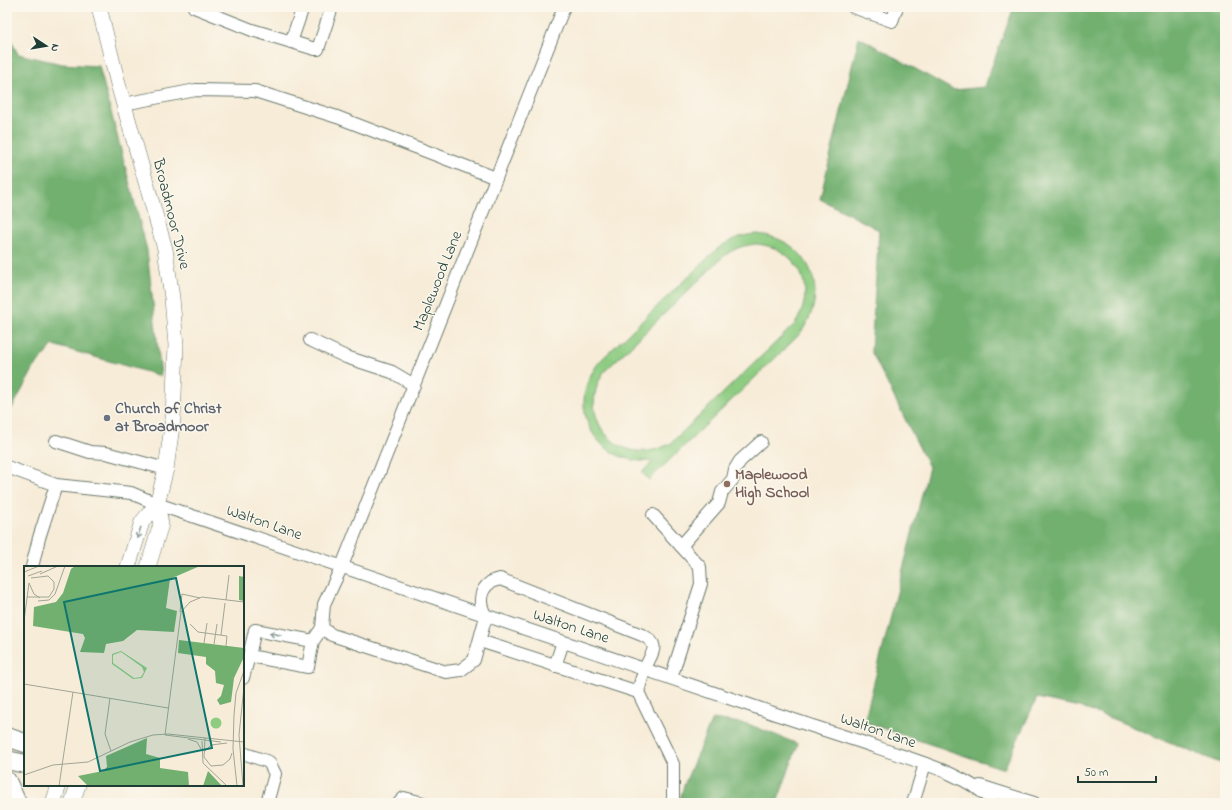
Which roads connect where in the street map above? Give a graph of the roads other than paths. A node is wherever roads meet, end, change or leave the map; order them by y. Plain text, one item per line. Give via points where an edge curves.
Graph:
1 (98, 7) edge
2 (194, 7) edge
3 (303, 7) edge
4 (332, 7) edge
5 (564, 7) edge
6 (897, 7) edge
7 (860, 8) edge
8 (217, 11) edge
9 (291, 42) junction
10 (124, 104) junction
11 (496, 178) junction
12 (310, 340) dead end
13 (414, 385) junction
14 (56, 441) dead end
15 (761, 442) dead end
16 (7, 467) edge
17 (166, 470) junction
18 (56, 485) junction
19 (157, 504) junction
20 (653, 515) dead end
21 (681, 546) junction
22 (32, 566) edge
23 (128, 566) edge
24 (148, 566) edge
25 (342, 566) junction
26 (486, 616) junction
27 (322, 628) junction
28 (313, 641) junction
29 (480, 641) junction
30 (563, 642) junction
31 (249, 656) junction
32 (555, 666) junction
33 (645, 668) junction
34 (244, 674) edge
35 (671, 678) junction
36 (638, 692) junction
37 (24, 733) edge
38 (7, 736) edge
39 (24, 743) edge
40 (244, 753) edge
41 (7, 760) edge
42 (24, 764) edge
43 (929, 765) junction
44 (7, 780) edge
45 (973, 784) junction
46 (59, 786) edge
47 (78, 786) edge
48 (17, 803) edge
49 (53, 803) edge
50 (72, 803) edge
51 (267, 803) edge
52 (398, 803) edge
53 (424, 803) edge
54 (672, 803) edge
55 (913, 803) edge
56 (920, 803) edge
57 (995, 803) edge
58 (1034, 803) edge

1 - 10 main road, Broadmoor Drive
2 - 8 street
3 - 9 street
4 - 9 street via 318,49
5 - 11 street, Maplewood Lane
6 - 7 street via 892,21
8 - 9 street via 252,30
10 - 11 street via 196,90 255,91 337,118
10 - 17 main road, Broadmoor Drive via 165,249 172,298 176,345 175,384
11 - 13 street, Maplewood Lane
12 - 13 street via 346,358 392,372
13 - 25 street, Maplewood Lane
14 - 17 street
15 - 21 street via 740,461 733,479 722,492 718,503
16 - 18 street, Walton Lane
17 - 19 main road, Broadmoor Drive
18 - 19 street, Walton Lane via 131,493
18 - 22 street
19 -> 23 main road, Broadmoor Drive via 142,522
19 - 24 main road, Broadmoor Drive via 161,524
19 - 25 street, Walton Lane
20 - 21 street
21 - 35 street via 700,567 701,584
25 - 26 street, Walton Lane
25 - 27 street, Maplewood Lane via 324,604
26 - 29 street
26 - 30 street, Walton Lane
26 - 33 street via 480,599 490,583 500,579 650,639 653,651
27 - 28 street
27 - 29 street via 332,635 446,672 461,670 474,660
28 -> 31 street via 255,630
28 - 31 street via 308,667
29 - 32 street
30 - 32 street
30 - 33 street, Walton Lane
31 - 34 street
32 - 36 street
33 - 35 street, Walton Lane
33 - 36 street
35 - 43 street, Walton Lane
36 - 54 street via 673,764
37 - 38 highway
38 - 39 highway
40 - 51 street via 269,762 275,774
41 - 42 highway
43 - 45 street, Walton Lane
43 - 55 street
43 - 56 street
44 - 48 highway
45 - 57 street, Walton Lane
45 - 58 street, Walton Lane
46 - 49 main road
47 - 50 main road
52 - 53 street via 404,798

